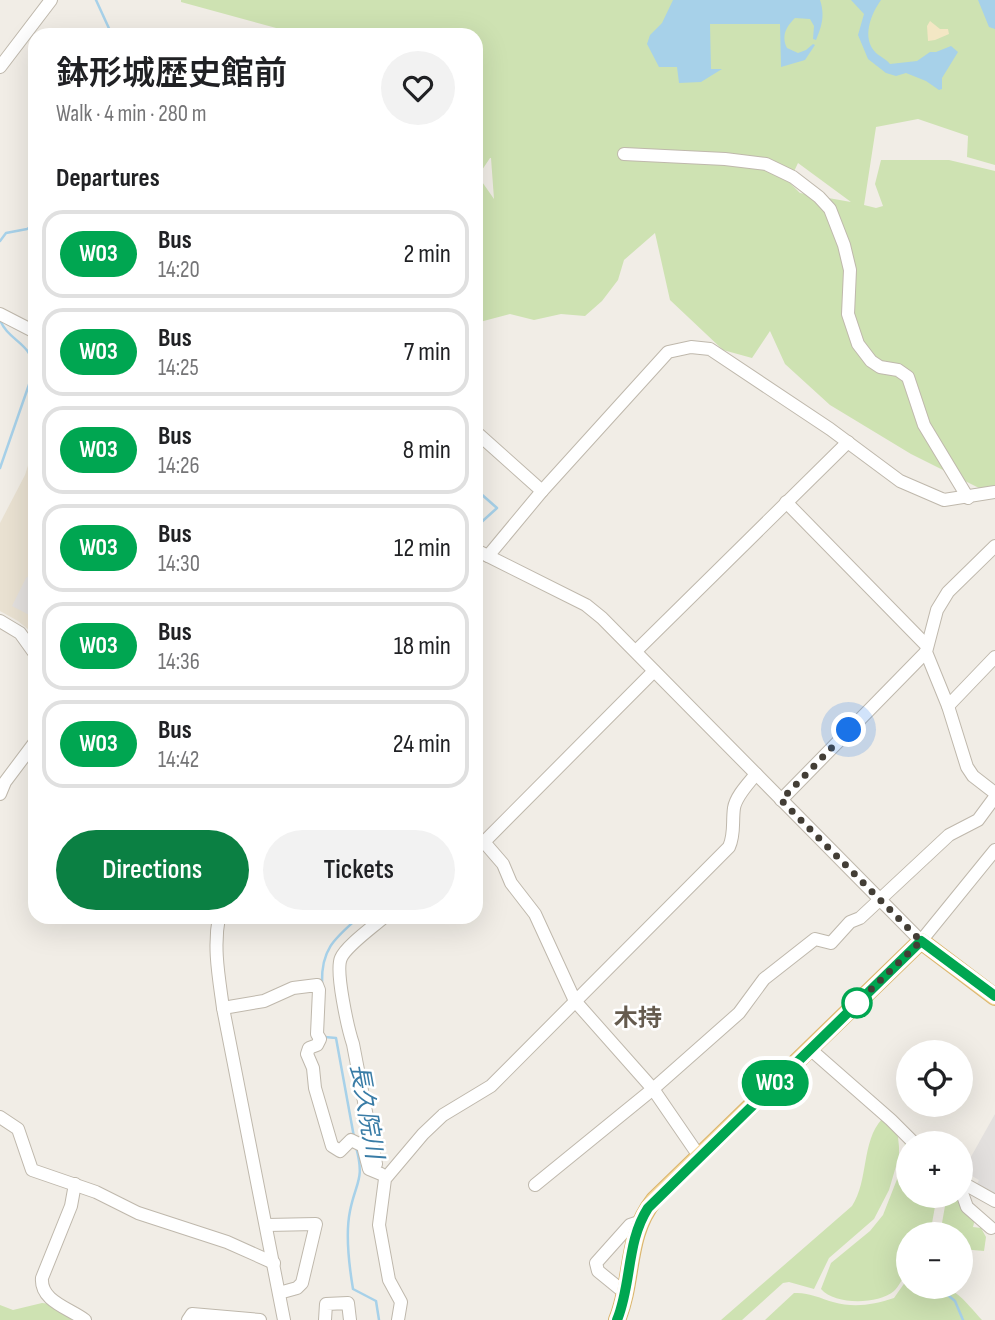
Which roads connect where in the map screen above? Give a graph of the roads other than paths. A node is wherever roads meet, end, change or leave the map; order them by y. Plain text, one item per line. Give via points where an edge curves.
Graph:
1 (51, 0) edge
2 (30, 28) edge
3 (28, 30) edge
4 (0, 67) edge
5 (624, 154) dead end
6 (6, 317) edge
7 (28, 328) edge
8 (483, 438) edge
9 (848, 442) junction
10 (542, 491) junction
11 (995, 492) edge
12 (968, 498) junction
13 (786, 502) junction
14 (995, 546) edge
15 (483, 553) edge
16 (483, 556) edge
17 (0, 621) edge
18 (28, 644) edge
19 (927, 649) junction
20 (636, 652) junction
21 (995, 657) edge
22 (654, 671) junction
23 (948, 706) junction
24 (28, 751) edge
25 (756, 774) junction
26 (0, 793) edge
27 (995, 795) edge
28 (781, 800) junction
29 (483, 837) edge
30 (483, 843) edge
31 (995, 850) edge
32 (880, 900) junction
33 (218, 924) edge
34 (376, 924) edge
35 (921, 941) junction
36 (995, 996) edge
37 (575, 1001) junction
38 (223, 1008) junction
39 (810, 1049) junction
40 (653, 1089) junction
41 (0, 1117) edge
42 (902, 1131) edge
43 (699, 1156) junction
44 (383, 1176) junction
45 (75, 1184) junction
46 (535, 1185) dead end
47 (973, 1189) edge
48 (995, 1201) edge
49 (968, 1208) edge
50 (639, 1222) junction
51 (267, 1225) junction
52 (994, 1225) edge
53 (274, 1263) junction
54 (279, 1293) junction
55 (625, 1293) junction
56 (85, 1320) edge
57 (188, 1320) edge
58 (260, 1320) edge
59 (284, 1320) edge
60 (325, 1320) edge
61 (350, 1320) edge
62 (398, 1320) edge
63 (617, 1320) edge

1 - 2 street
3 - 4 street
5 - 12 street via 766,164 793,177 830,209 850,270 848,314 858,344 880,367 908,377 924,425
6 - 7 street
8 - 10 street
9 - 10 street via 710,349 691,347 668,352
9 - 12 street via 900,481 934,497
9 - 13 street
10 - 15 street
11 - 12 street
13 - 19 street
13 - 20 street
14 - 19 street via 948,592 937,610
16 - 20 street via 586,605
17 - 18 street via 20,633
19 - 23 street
19 - 28 street
20 - 22 street
21 - 23 street
22 - 25 street
22 - 29 street
23 - 27 street via 967,767
24 - 26 street
25 - 28 street
25 - 37 street via 734,808 729,847
27 - 32 street via 978,820 949,835
28 - 32 street
30 - 37 street via 503,864 510,883 535,914
31 - 35 street
32 - 35 street
32 - 40 street via 831,943 814,939 764,979 739,1013
33 - 38 street
34 - 44 street via 339,964 346,1025 371,1144
35 - 36 main road
35 - 39 main road
37 - 40 street
37 - 44 street via 491,1086 443,1115
38 - 44 street via 317,985 320,1039 307,1054 332,1146 340,1151 351,1140 363,1146 369,1169
38 - 51 street
39 - 42 street
39 - 43 main road
40 - 43 street
40 - 46 street
41 - 45 street via 18,1129 33,1170
43 - 50 main road via 654,1200
44 - 62 street via 379,1225 389,1280 401,1302
45 - 53 street via 138,1213
45 - 56 street via 41,1287 47,1298
47 - 48 street
49 - 52 street
50 - 55 main road
50 - 55 street via 596,1263
51 - 53 street
51 - 54 street via 316,1224 302,1283
53 - 54 street
54 - 59 street
55 - 63 main road
57 - 58 street via 192,1314
60 - 61 street via 326,1304 348,1303

